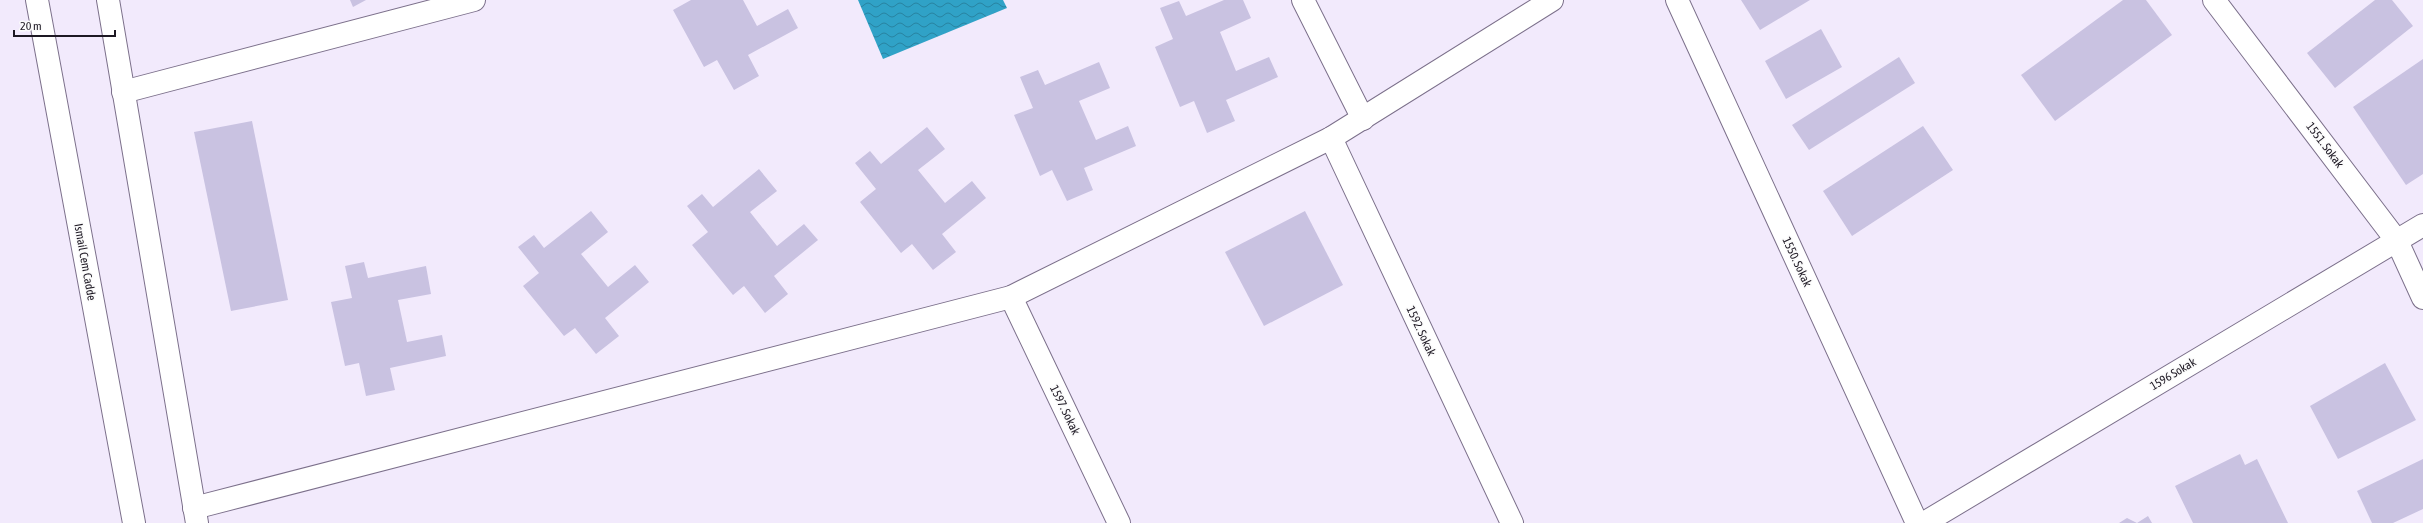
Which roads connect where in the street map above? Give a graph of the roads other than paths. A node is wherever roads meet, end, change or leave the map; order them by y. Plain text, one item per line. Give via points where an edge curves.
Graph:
1 (37, 0) edge
2 (108, 0) edge
3 (474, 0) edge
4 (1303, 0) edge
5 (1552, 0) edge
6 (1677, 0) edge
7 (2214, 0) edge
8 (123, 92) junction
9 (1363, 119) junction
10 (1331, 138) junction
11 (2423, 225) edge
12 (2397, 240) junction
13 (1011, 297) junction
14 (2423, 298) edge
15 (196, 515) edge
16 (134, 523) edge
17 (1119, 523) edge
18 (1512, 523) edge
19 (1917, 523) edge
20 (1924, 523) edge

1 - 16 street, Ismail Cem Cadde
2 - 8 street
3 - 8 street
4 - 9 street
5 - 9 street
6 - 19 street, 1550. Sokak
7 - 12 street, 1551. Sokak
8 - 15 street
9 - 10 street
10 - 13 street
10 - 18 street, 1592. Sokak
11 - 12 street, 1596 Sokak
12 - 14 street, 1551. Sokak
12 - 20 street, 1596 Sokak
13 - 15 street
13 - 17 street, 1597. Sokak

